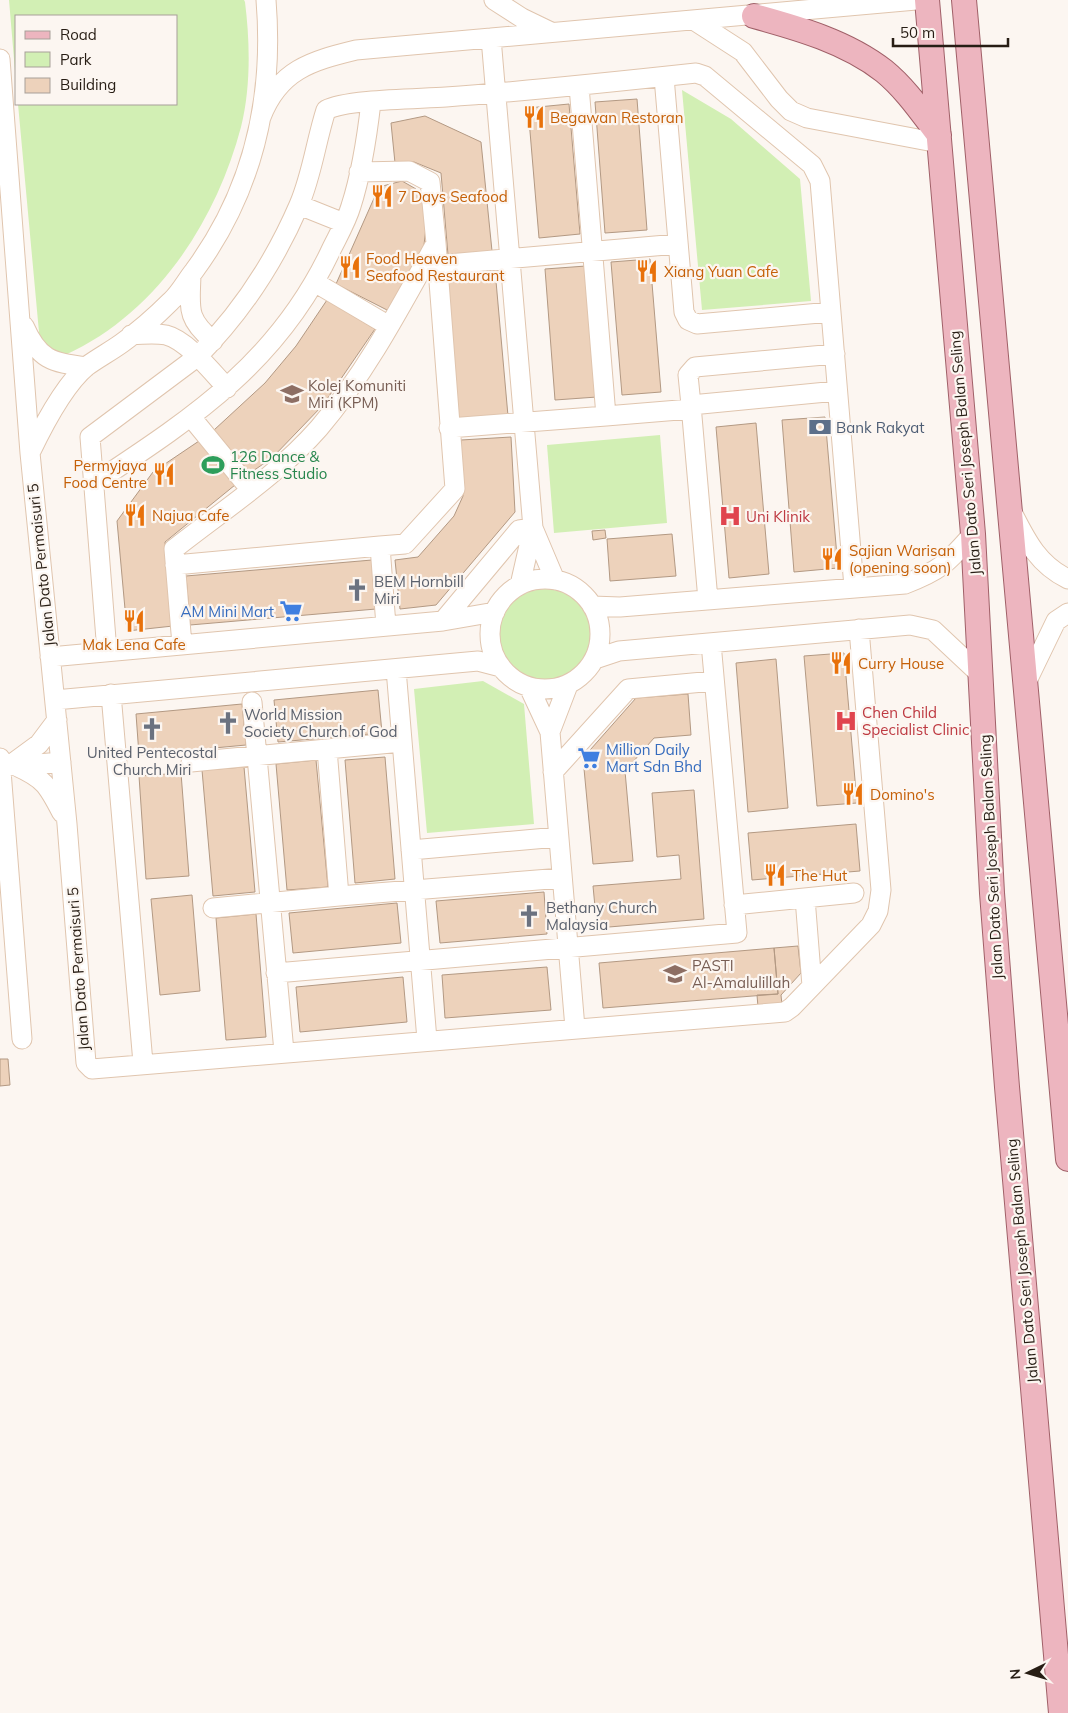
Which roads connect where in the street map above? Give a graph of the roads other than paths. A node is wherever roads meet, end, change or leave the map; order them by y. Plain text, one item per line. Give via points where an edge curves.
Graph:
1 (266, 0) edge
2 (494, 0) edge
3 (916, 0) edge
4 (927, 0) edge
5 (964, 0) edge
6 (895, 1) edge
7 (754, 16) junction
8 (695, 21) junction
9 (552, 33) junction
10 (491, 38) junction
11 (0, 59) edge
12 (664, 77) junction
13 (579, 86) junction
14 (495, 93) junction
15 (371, 102) junction
16 (261, 117) junction
17 (939, 139) junction
18 (359, 172) junction
19 (299, 205) junction
20 (344, 223) junction
21 (436, 243) junction
22 (678, 244) junction
23 (593, 251) junction
24 (509, 258) junction
25 (437, 265) junction
26 (191, 275) junction
27 (316, 283) junction
28 (831, 312) junction
29 (21, 318) junction
30 (390, 326) junction
31 (131, 335) junction
32 (213, 341) junction
33 (834, 354) junction
34 (197, 357) junction
35 (86, 367) junction
36 (227, 388) junction
37 (838, 391) junction
38 (691, 407) junction
39 (606, 416) junction
40 (191, 417) junction
41 (523, 422) junction
42 (449, 428) junction
43 (30, 453) junction
44 (93, 484) junction
45 (250, 489) junction
46 (1011, 510) junction
47 (533, 528) junction
48 (973, 534) junction
49 (380, 546) junction
50 (175, 565) junction
51 (1068, 579) edge
52 (555, 580) junction
53 (520, 585) junction
54 (854, 587) junction
55 (708, 600) junction
56 (592, 606) junction
57 (495, 612) junction
58 (1068, 613) edge
59 (443, 621) junction
60 (386, 626) junction
61 (859, 630) junction
62 (711, 643) junction
63 (182, 645) junction
64 (107, 652) junction
65 (50, 657) junction
66 (594, 659) junction
67 (501, 667) junction
68 (396, 670) junction
69 (981, 675) junction
70 (714, 681) junction
71 (1026, 683) junction
72 (568, 685) junction
73 (529, 687) junction
74 (111, 694) junction
75 (55, 700) junction
76 (252, 702) dead end
77 (57, 720) junction
78 (550, 732) junction
79 (402, 742) junction
80 (327, 749) junction
81 (256, 756) junction
82 (61, 762) junction
83 (191, 762) dead end
84 (5, 765) edge
85 (553, 772) junction
86 (67, 824) junction
87 (558, 837) junction
88 (411, 850) junction
89 (562, 878) junction
90 (415, 890) junction
91 (854, 893) dead end
92 (339, 896) junction
93 (805, 898) junction
94 (270, 902) junction
95 (734, 905) junction
96 (213, 908) dead end
97 (567, 949) junction
98 (421, 962) junction
99 (276, 973) junction
100 (812, 986) junction
101 (575, 1028) junction
102 (22, 1039) dead end
103 (427, 1040) junction
104 (284, 1052) junction
105 (143, 1063) junction
106 (1068, 1159) edge
107 (1061, 1713) edge

1 - 16 street via 269,43
2 - 9 street
3 - 6 street
4 - 17 main road, Jalan Dato Seri Joseph Balan Seling
5 - 46 main road
6 - 7 street
7 - 8 street
7 - 17 main road via 802,29 883,71 909,96
8 - 9 street
8 - 17 street via 743,52 792,111 807,118
9 - 10 street
10 - 14 street
10 - 16 street via 356,50 317,60 302,66 284,82 267,102
11 - 29 street, Jalan Dato Permaisuri 5
12 - 13 street
12 - 22 street
12 - 28 street via 696,73 705,76 818,172
13 - 14 street
13 - 23 street
14 - 15 street
14 - 24 street
15 - 18 street
15 - 19 street via 333,106 326,110
16 - 26 street via 245,180 213,245
17 - 48 main road, Jalan Dato Seri Joseph Balan Seling
18 - 20 street
18 - 21 street via 409,171 430,182
19 - 20 street
19 - 32 street via 258,286
20 - 27 street
21 - 25 street
21 - 30 street
22 - 23 street
22 - 28 street via 684,312 688,320 697,324
23 - 24 street
23 - 39 street
24 - 25 street
24 - 41 street
25 - 42 street
26 - 31 street via 172,300
26 - 32 street via 191,315 197,328
27 - 30 street
27 - 36 street via 279,335
28 - 33 street
29 - 35 street via 33,345 44,357 62,364
29 - 43 street, Jalan Dato Permaisuri 5
30 - 45 street via 354,382 318,428 268,478
31 - 34 street via 168,336
31 - 35 street
32 - 34 street
33 - 37 street
33 - 38 street via 695,367 688,375
34 - 36 street
34 - 44 street via 90,437
35 - 43 street via 57,402
36 - 40 street
37 - 38 street
37 - 54 street
38 - 39 street
38 - 55 street
39 - 41 street
40 - 44 street
40 - 45 street
41 - 42 street
41 - 47 street
42 - 49 street via 455,489 405,544
43 - 65 street, Jalan Dato Permaisuri 5
44 - 64 street
45 - 50 street via 174,549
46 - 51 street via 1032,551 1053,572
46 - 71 main road
47 - 52 street
47 - 53 street
47 - 59 street via 519,530
48 - 54 street via 934,573 906,584
48 - 69 main road, Jalan Dato Seri Joseph Balan Seling
49 - 50 street
49 - 60 street
50 - 63 street
52 - 53 street via 537,580
52 - 56 street via 576,589
53 - 57 street via 505,596
54 - 55 street
55 - 56 street
56 - 66 street via 599,623 600,641
57 - 59 street
57 - 67 street via 490,630 492,650
58 - 71 street via 1056,621
59 - 60 street
60 - 63 street
61 - 62 street
61 - 69 street via 910,625 932,630
61 - 100 street via 881,890 878,911 871,925
62 - 66 street via 619,651
62 - 70 street
63 - 64 street
64 - 65 street
65 - 75 street, Jalan Dato Permaisuri 5
66 - 72 street via 583,674
67 - 68 street via 478,661
67 - 73 street via 513,679
68 - 74 street
68 - 79 street
69 - 107 main road, Jalan Dato Seri Joseph Balan Seling via 992,893 1006,1077
70 - 85 street via 628,690
70 - 95 street
71 - 106 main road
72 - 73 street via 549,689
72 - 78 street
73 - 78 street
74 - 75 street
74 - 105 street
75 - 77 street, Jalan Dato Permaisuri 5
76 - 81 street
77 - 82 street, Jalan Dato Permaisuri 5
77 - 84 street via 39,744
78 - 85 street
79 - 80 street
79 - 88 street
80 - 81 street
80 - 92 street
81 - 83 street
81 - 94 street
82 - 84 street
82 - 86 street, Jalan Dato Permaisuri 5
84 - 86 street via 32,774 47,785
84 - 102 street
85 - 87 street
86 - 105 street, Jalan Dato Permaisuri 5 via 86,1063 92,1069
87 - 88 street
87 - 89 street
88 - 90 street
89 - 90 street
89 - 97 street
90 - 92 street
90 - 98 street
91 - 93 street
92 - 94 street
93 - 95 street
93 - 100 street
94 - 96 street
94 - 99 street
95 - 97 street via 737,934
97 - 98 street
97 - 101 street
98 - 99 street
98 - 103 street
99 - 104 street
100 - 101 street via 792,1008 777,1013
101 - 103 street
103 - 104 street
104 - 105 street

